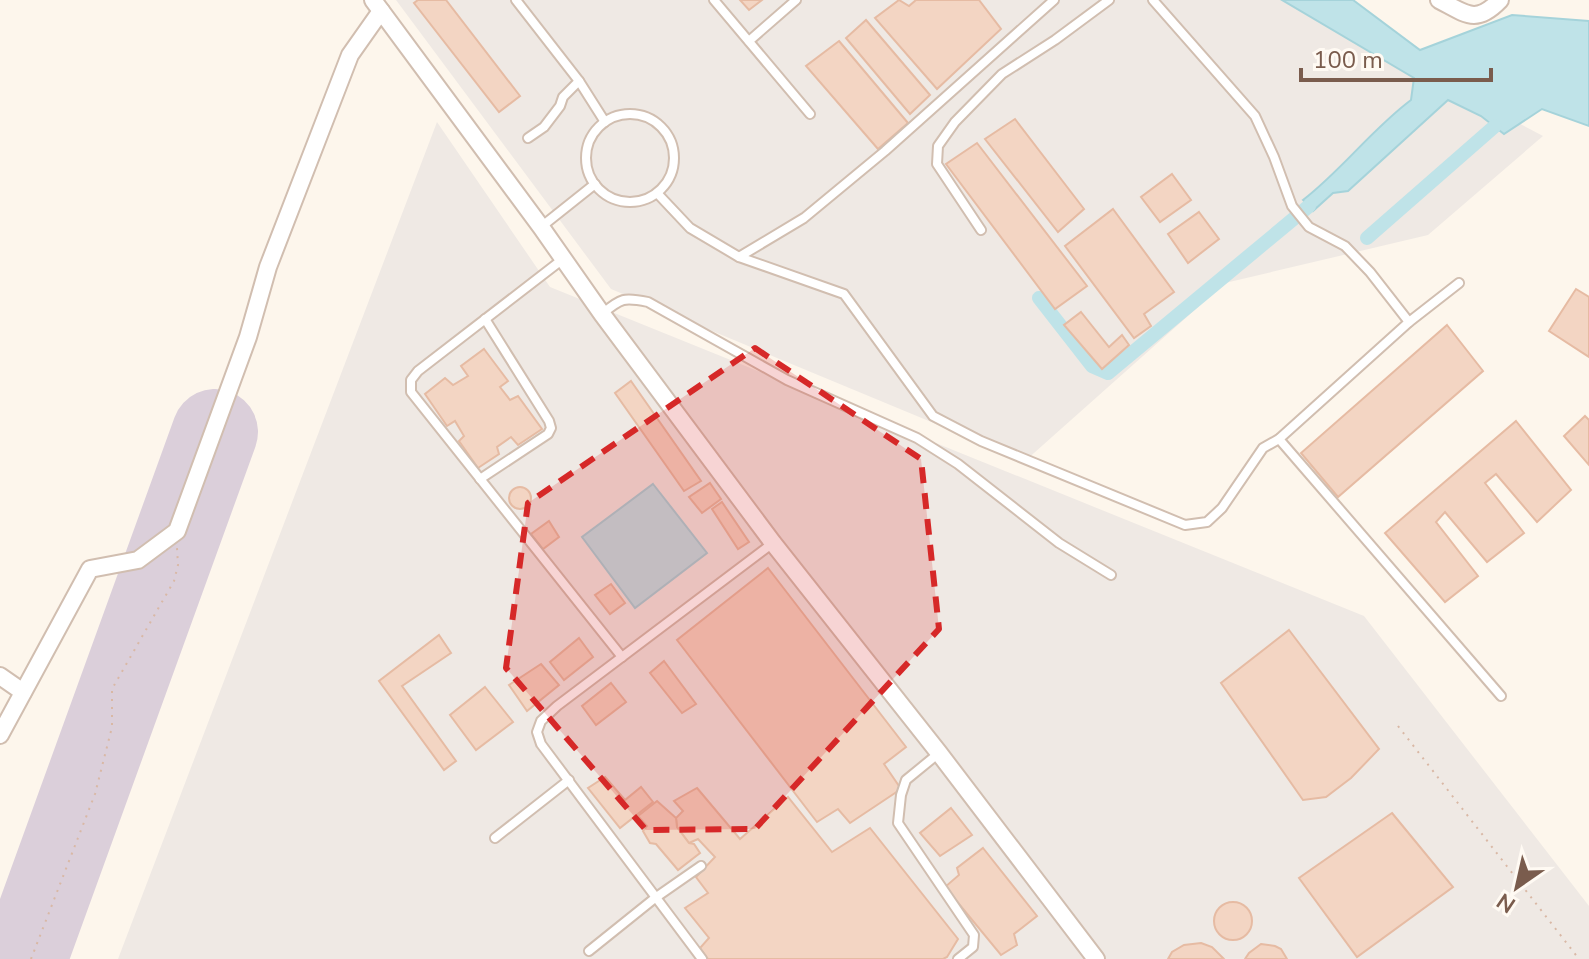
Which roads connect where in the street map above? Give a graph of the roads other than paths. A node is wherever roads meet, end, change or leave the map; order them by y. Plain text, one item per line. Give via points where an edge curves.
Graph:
1 (516, 0) edge
2 (714, 0) edge
3 (796, 0) edge
4 (1054, 0) edge
5 (1109, 0) edge
6 (1153, 0) edge
7 (1439, 0) edge
8 (1500, 0) edge
9 (377, 6) edge
10 (749, 41) junction
11 (579, 81) junction
12 (810, 114) dead end
13 (605, 122) junction
14 (528, 138) dead end
15 (595, 184) junction
16 (657, 193) junction
17 (541, 227) junction
18 (981, 230) dead end
19 (739, 257) junction
20 (563, 259) junction
21 (1459, 283) dead end
22 (602, 314) junction
23 (485, 319) junction
24 (1409, 322) junction
25 (1279, 439) junction
26 (480, 479) junction
27 (773, 543) junction
28 (1111, 575) dead end
29 (622, 657) junction
30 (0, 676) edge
31 (23, 692) junction
32 (1501, 696) dead end
33 (0, 735) edge
34 (939, 753) junction
35 (569, 780) junction
36 (495, 838) dead end
37 (701, 866) dead end
38 (655, 898) junction
39 (589, 951) dead end
40 (702, 959) edge
41 (958, 959) edge
42 (1096, 959) edge

1 - 11 lane
2 - 10 lane
3 - 10 lane
4 - 19 lane via 804,218
5 - 18 lane via 1002,74 938,146 937,164
6 - 24 lane via 1255,116 1292,206 1309,227 1345,246
7 - 8 street via 1478,16
9 - 17 street
9 - 31 street via 350,55 268,267 177,531 138,560 90,569
10 - 12 lane
11 - 13 lane
11 - 14 lane via 544,127
13 - 15 lane via 595,131 586,155
13 - 16 lane via 634,114 661,127 670,139 673,169
15 - 16 lane via 614,200 629,203
15 - 17 lane
16 - 19 lane via 690,228
17 - 20 street
19 - 25 lane via 844,294 933,416 1185,525 1207,522 1215,515 1263,448
20 - 22 street
20 - 23 lane
21 - 24 lane
22 - 27 street
22 - 28 lane via 628,298 648,302 787,380 917,438
23 - 26 lane via 551,428
23 - 26 lane via 411,380 411,392
24 - 25 lane
25 - 32 lane
26 - 29 lane
27 - 29 lane
27 - 34 street
29 - 35 lane via 541,721 541,744
30 - 31 street
31 - 33 street
34 - 41 lane via 906,780 898,823 974,935 973,947
34 - 42 street
35 - 36 lane
35 - 38 lane
37 - 38 lane
38 - 39 lane
38 - 40 lane

